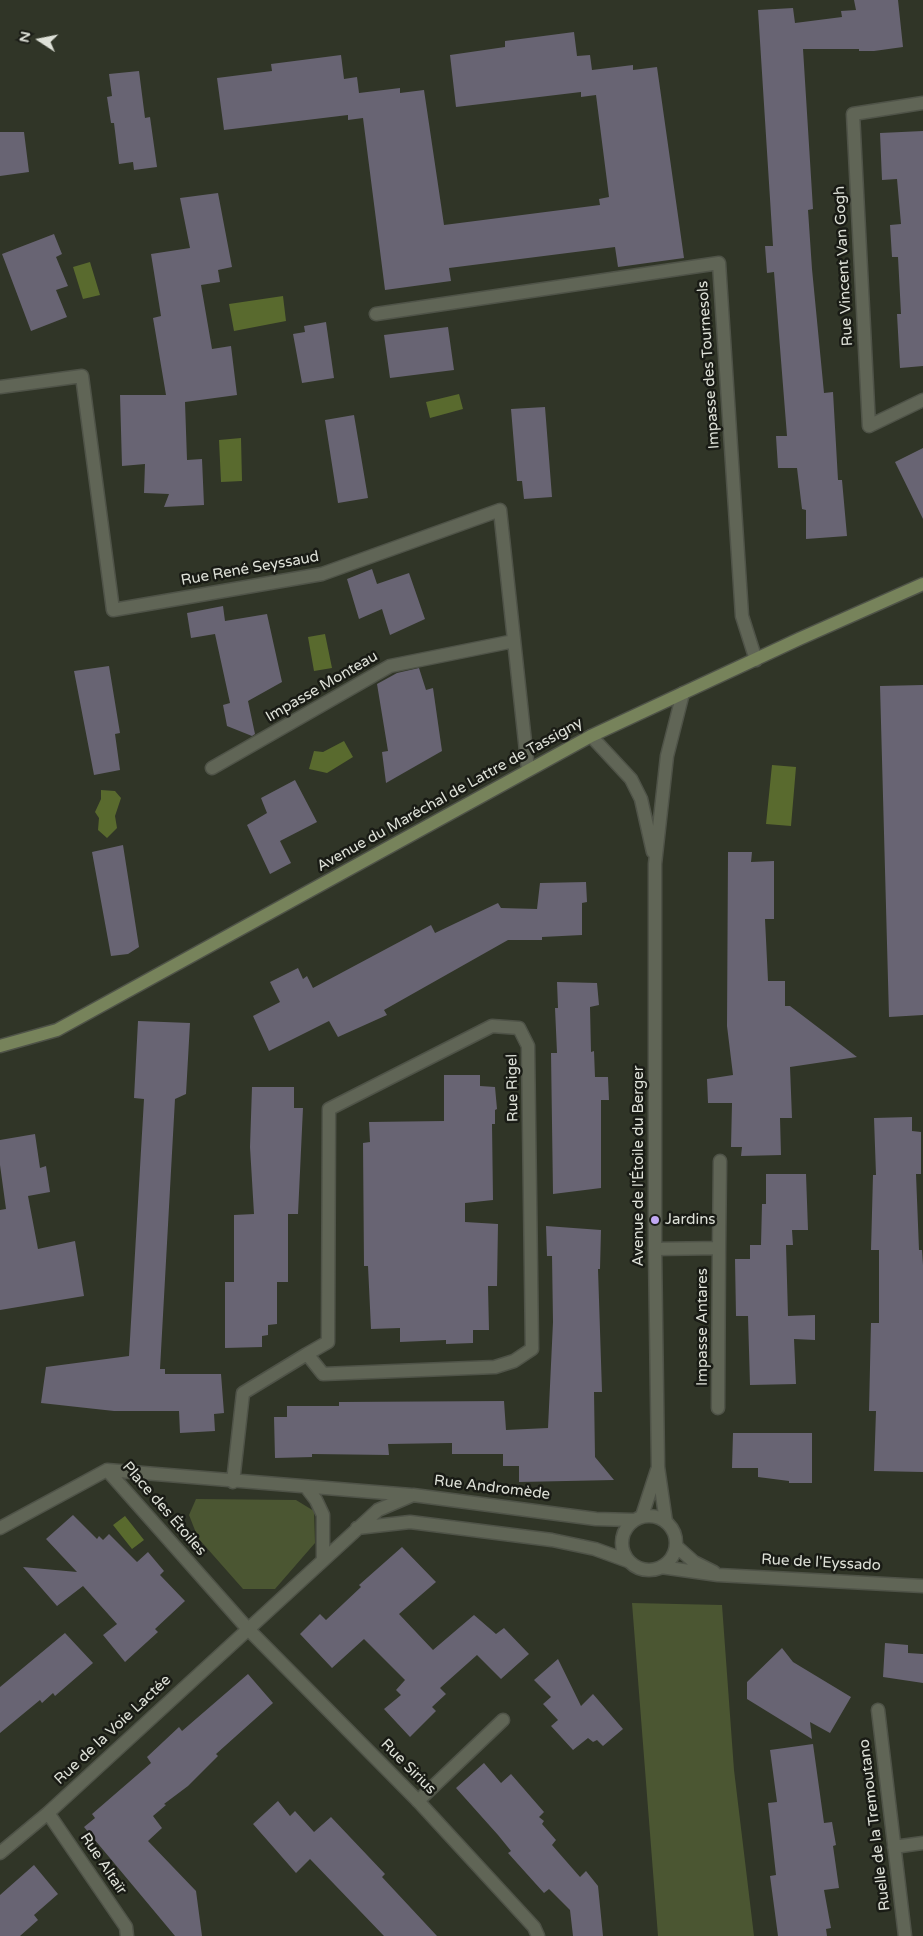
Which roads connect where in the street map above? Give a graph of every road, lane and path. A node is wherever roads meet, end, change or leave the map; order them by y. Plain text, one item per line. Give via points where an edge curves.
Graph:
1 (923, 103) edge
2 (376, 314) dead end
3 (0, 387) edge
4 (923, 400) edge
5 (923, 584) edge
6 (514, 641) junction
7 (756, 660) junction
8 (683, 693) junction
9 (591, 736) junction
10 (212, 768) dead end
11 (528, 770) junction
12 (656, 864) junction
13 (0, 1046) edge
14 (720, 1161) dead end
15 (719, 1248) junction
16 (655, 1249) junction
17 (307, 1354) junction
18 (718, 1408) dead end
19 (658, 1467) junction
20 (107, 1470) junction
21 (233, 1482) junction
22 (306, 1487) junction
23 (413, 1495) junction
24 (638, 1518) junction
25 (666, 1522) junction
26 (0, 1528) edge
27 (357, 1528) junction
28 (676, 1546) junction
29 (323, 1558) junction
30 (628, 1560) junction
31 (662, 1568) junction
32 (718, 1574) junction
33 (923, 1586) edge
34 (247, 1628) junction
35 (878, 1710) dead end
36 (503, 1720) dead end
37 (418, 1801) junction
38 (48, 1813) junction
39 (923, 1843) edge
40 (894, 1847) junction
41 (0, 1853) edge
42 (127, 1936) edge
43 (538, 1936) edge
44 (905, 1936) edge

1 - 4 street, Rue Vincent Van Gogh via 853,114 869,426
2 - 7 street, Impasse des Tournesols via 719,263 742,616
3 - 6 street, Rue René Seyssaud via 82,376 113,610 322,574 500,510
5 - 7 main road, Avenue du Maréchal de Lattre de Tassigny
6 - 10 street, Impasse Monteau via 390,666
6 - 11 street, Rue René Seyssaud
7 - 8 main road, Avenue du Maréchal de Lattre de Tassigny
8 - 9 main road, Avenue du Maréchal de Lattre de Tassigny
8 - 12 street, Avenue de l'Étoile du Berger via 667,756
9 - 11 main road, Avenue du Maréchal de Lattre de Tassigny
9 - 12 street, Avenue de l'Étoile du Berger via 631,779 641,799
11 - 13 main road, Avenue du Maréchal de Lattre de Tassigny via 57,1030
12 - 16 street, Avenue de l'Étoile du Berger
14 - 15 street, Impasse Antares
15 - 16 street, Impasse Antares
15 - 18 street, Impasse Antares
16 - 19 street, Avenue de l'Étoile du Berger
17 - 17 street, Rue Rigel via 328,1342 329,1109 492,1026 519,1028 528,1046 532,1349 514,1361 495,1367 323,1374
17 - 21 street, Rue Rigel via 243,1393
19 - 24 street, Avenue de l'Étoile du Berger
19 - 25 street, Avenue de l'Étoile du Berger
20 - 21 street, Place des Étoiles
20 - 26 street
20 - 34 street, Place des Étoiles
21 - 22 street, Place des Étoiles
22 - 23 street, Place des Étoiles
22 - 29 street via 323,1515
23 - 24 street, Rue Andromède via 596,1519
23 - 27 street, Rue Andromède via 378,1510
24 - 25 street via 650,1515
24 - 30 street via 623,1534 622,1544
25 - 28 street via 676,1537
27 - 29 street, Rue Andromède
27 - 30 street via 410,1522 552,1540
28 - 31 street via 674,1554
28 - 32 street, Rue de l'Eyssado via 694,1562
29 - 34 street, Rue Andromède
30 - 31 street via 643,1570
31 - 32 street, Rue de l'Eyssado
32 - 33 street, Rue de l'Eyssado
34 - 37 street, Rue Sirius
34 - 38 street, Rue de la Voie Lactée
35 - 40 street, Ruelle de la Tremoutano
36 - 37 street
37 - 43 street, Rue Sirius via 534,1927
38 - 41 street, Rue de la Voie Lactée
38 - 42 street, Rue Altaïr via 126,1927
39 - 40 street
40 - 44 street, Ruelle de la Tremoutano

